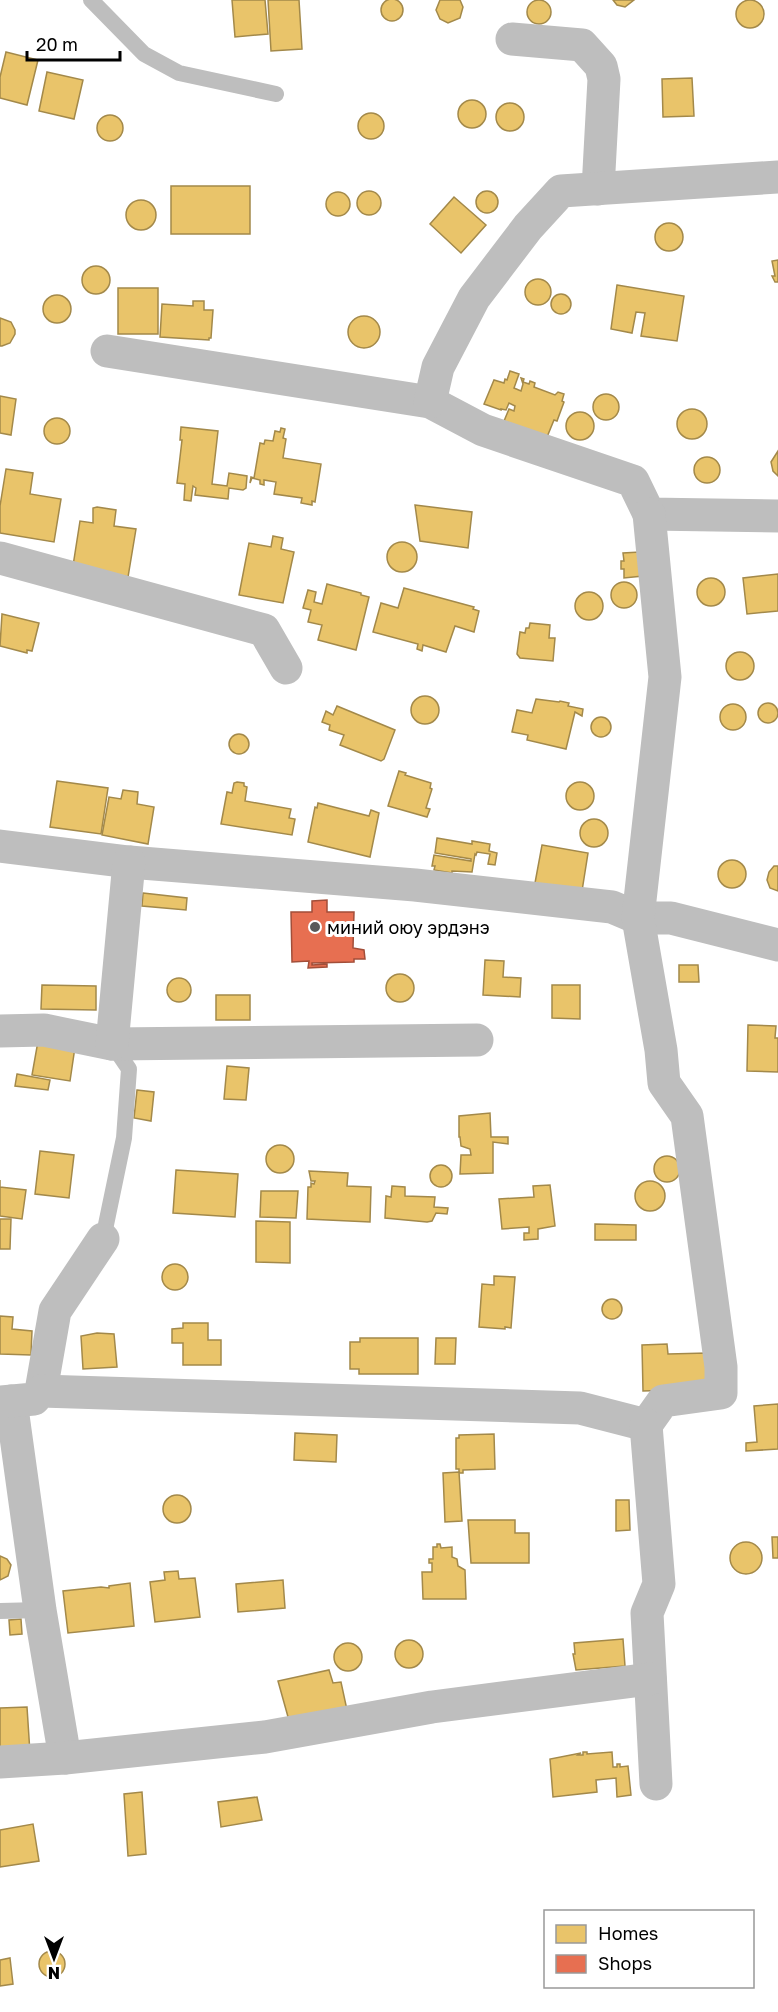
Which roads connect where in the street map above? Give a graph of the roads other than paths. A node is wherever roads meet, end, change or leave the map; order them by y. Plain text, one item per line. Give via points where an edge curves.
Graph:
1 (91, 0) edge
2 (512, 39) dead end
3 (276, 94) dead end
4 (778, 177) edge
5 (598, 189) junction
6 (107, 351) dead end
7 (430, 402) junction
8 (649, 514) junction
9 (778, 516) edge
10 (0, 558) edge
11 (286, 668) dead end
12 (0, 846) edge
13 (129, 862) junction
14 (638, 918) junction
15 (778, 945) edge
16 (0, 1031) edge
17 (477, 1040) dead end
18 (112, 1044) junction
19 (103, 1239) joint
20 (18, 1398) edge
21 (646, 1425) junction
22 (40, 1610) junction
23 (0, 1611) edge
24 (650, 1679) junction
25 (65, 1758) junction
26 (0, 1762) edge
27 (656, 1784) dead end

1 - 3 lane via 144,54 179,73
2 - 5 street via 582,45 601,66 604,79
4 - 5 street
5 - 7 street via 561,191 528,227 474,298 438,367
6 - 7 street
7 - 8 street via 483,430 633,481
8 - 9 street
8 - 14 street via 665,677
10 - 11 street via 264,630
12 - 13 street
13 - 14 street via 415,885 612,907
13 - 18 street
14 - 15 street via 672,918
14 - 21 street via 664,1083 687,1116 721,1367 721,1393 663,1401
16 - 18 street via 44,1030
17 - 18 street
18 - 19 lane via 129,1069 124,1138
19 - 20 street via 55,1311
20 - 21 street via 580,1408
20 - 22 street
21 - 24 street via 659,1584 647,1612
22 - 23 lane
22 - 25 street
24 - 25 street via 432,1707 265,1737
24 - 27 street
25 - 26 street

